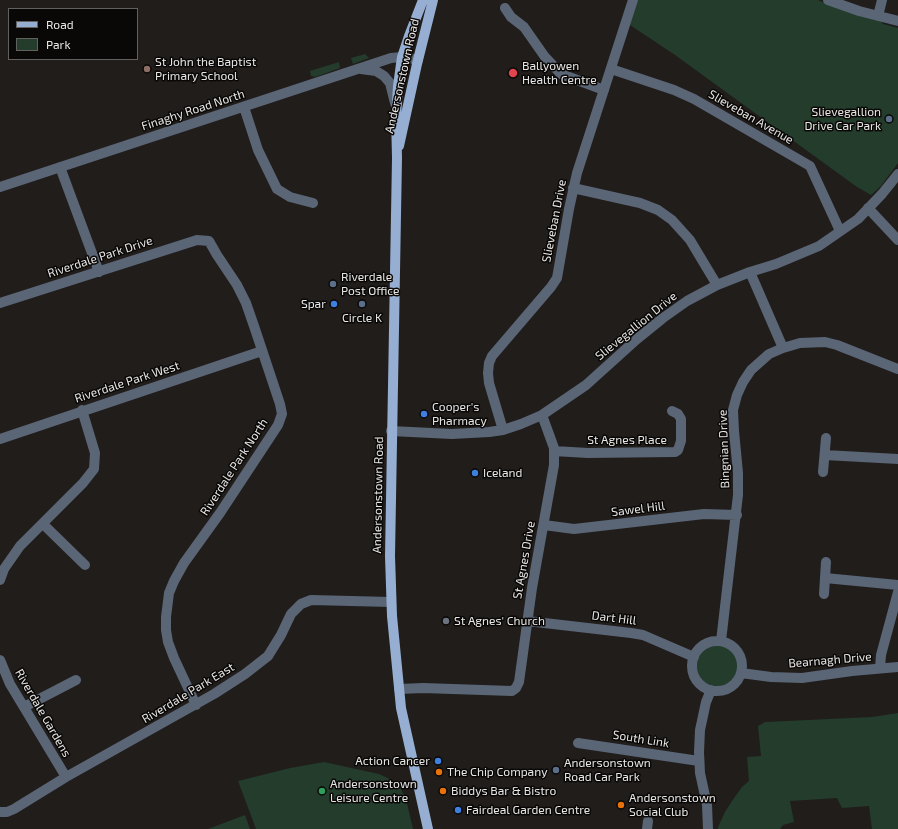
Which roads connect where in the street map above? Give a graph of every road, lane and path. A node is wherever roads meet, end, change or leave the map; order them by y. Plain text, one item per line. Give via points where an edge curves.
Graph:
1 (423, 0) edge
2 (433, 0) edge
3 (633, 0) edge
4 (828, 0) edge
5 (882, 0) edge
6 (505, 8) dead end
7 (878, 16) junction
8 (898, 21) edge
9 (402, 57) junction
10 (418, 60) junction
11 (357, 69) junction
12 (611, 69) junction
13 (604, 90) junction
14 (244, 107) junction
15 (397, 108) junction
16 (397, 158) junction
17 (60, 167) junction
18 (898, 174) edge
19 (0, 188) edge
20 (573, 188) junction
21 (313, 203) dead end
22 (868, 208) junction
23 (840, 231) junction
24 (898, 240) edge
25 (209, 241) joint
26 (99, 272) junction
27 (750, 272) junction
28 (717, 284) junction
29 (0, 303) edge
30 (783, 348) junction
31 (262, 351) junction
32 (898, 369) edge
33 (82, 410) junction
34 (672, 411) dead end
35 (542, 415) junction
36 (503, 430) junction
37 (391, 431) junction
38 (826, 438) dead end
39 (0, 439) edge
40 (554, 451) junction
41 (825, 455) junction
42 (898, 457) edge
43 (898, 462) edge
44 (823, 472) dead end
45 (737, 515) junction
46 (43, 524) junction
47 (544, 525) junction
48 (826, 562) dead end
49 (85, 565) dead end
50 (825, 578) junction
51 (0, 580) edge
52 (898, 585) edge
53 (898, 592) edge
54 (824, 594) dead end
55 (391, 602) junction
56 (527, 621) junction
57 (721, 641) junction
58 (694, 657) junction
59 (0, 660) edge
60 (898, 667) edge
61 (880, 668) junction
62 (741, 673) junction
63 (76, 680) dead end
64 (399, 689) junction
65 (710, 690) junction
66 (196, 704) junction
67 (24, 707) junction
68 (578, 743) dead end
69 (699, 761) junction
70 (66, 777) junction
71 (3, 812) edge
72 (428, 829) edge
73 (708, 829) edge

1 - 9 main road, Andersonstown Road
2 - 10 main road, Andersonstown Road
3 - 12 street, Slieveban Drive
4 - 7 street
5 - 7 street
6 - 13 street via 511,17 524,27 545,57 561,74
7 - 8 street
9 - 10 street, Finaghy Road North
9 - 11 street, Finaghy Road North
9 - 15 main road, Andersonstown Road
10 - 16 main road, Andersonstown Road
11 - 14 street, Finaghy Road North
11 - 15 street via 376,71 384,76 390,83
12 - 13 street, Slieveban Drive
12 - 23 street, Slieveban Avenue via 674,90 810,166
13 - 20 street, Slieveban Drive
14 - 17 street, Finaghy Road North
14 - 21 street via 258,150 277,189 290,198
15 - 16 main road, Andersonstown Road
16 - 37 main road, Andersonstown Road
17 - 19 street, Finaghy Road North
17 - 26 street
18 - 22 street, Slievegallion Drive
20 - 28 street via 640,203 658,210 684,231
20 - 36 street, Slieveban Drive via 555,283 489,363 489,383
22 - 23 street, Slievegallion Drive via 858,219
22 - 24 street
23 - 27 street, Slievegallion Drive via 811,250
25 - 26 street, Riverdale Park Drive via 197,240
25 - 31 street, Riverdale Park North via 246,303
26 - 29 street, Riverdale Park Drive
27 - 28 street, Slievegallion Drive
27 - 30 street
28 - 35 street, Slievegallion Drive via 663,318 586,384
30 - 32 street, Bingnian Drive via 800,342 825,342
30 - 45 street, Bingnian Drive via 769,354 751,370 737,395 733,410 738,473
31 - 33 street, Riverdale Park West
31 - 66 street, Riverdale Park North via 280,404 282,414 278,425 184,563 169,593 166,630 168,642
33 - 39 street, Riverdale Park West
33 - 46 street via 95,453 94,470
34 - 40 street, St Agnes Place via 681,419 681,441 675,452
35 - 36 street, Slievegallion Drive
35 - 40 street, St Agnes Drive
36 - 37 street, Slievegallion Drive via 452,434
37 - 55 main road, Andersonstown Road
38 - 41 street
40 - 47 street, St Agnes Drive
41 - 42 street
41 - 44 street
42 - 43 street
45 - 47 street, Sawel Hill via 704,514 574,529
45 - 57 street, Bingnian Drive
46 - 49 street
46 - 51 street via 20,546 4,569
47 - 56 street, St Agnes Drive
48 - 50 street
50 - 52 street
50 - 54 street
53 - 61 street via 881,655
55 - 64 main road, Andersonstown Road
55 - 66 street, Riverdale Park East via 312,600 301,604 291,614 268,656 245,674
56 - 58 street, Dart Hill via 643,635
56 - 64 street, St Agnes Drive via 519,682 512,692
57 - 58 street via 705,644
57 - 62 street via 734,647 738,653 742,666
58 - 65 street via 693,669 696,680
59 - 67 street, Riverdale Gardens via 10,684
60 - 61 street, Bearnagh Drive
61 - 62 street, Bearnagh Drive via 802,678
62 - 65 street via 735,684 729,688
63 - 67 street
64 - 72 main road, Andersonstown Road
65 - 69 street via 700,730
66 - 70 street, Riverdale Park East
67 - 70 street, Riverdale Gardens
68 - 69 street, South Link
69 - 73 street via 707,805
70 - 71 street, Riverdale Park East via 14,809

